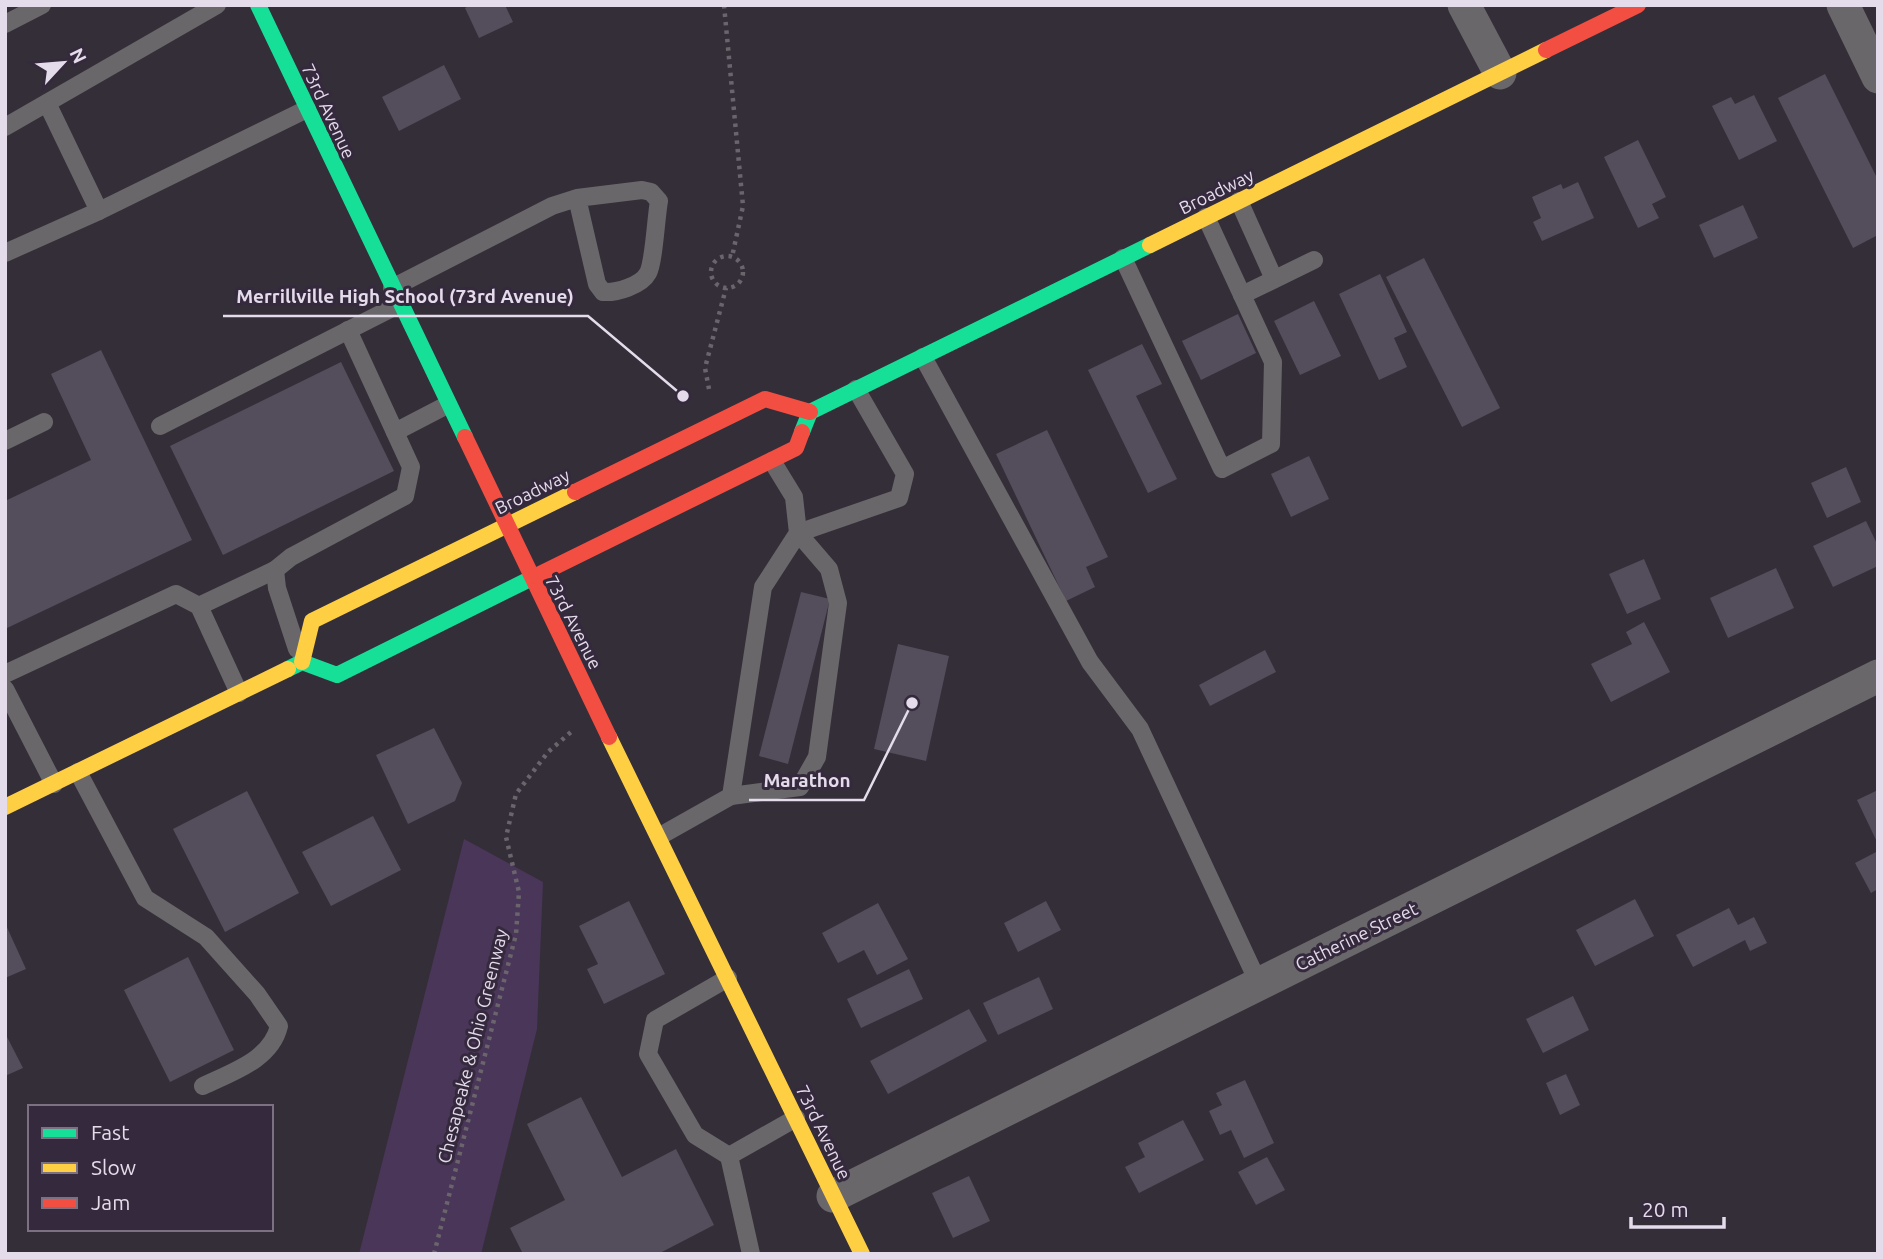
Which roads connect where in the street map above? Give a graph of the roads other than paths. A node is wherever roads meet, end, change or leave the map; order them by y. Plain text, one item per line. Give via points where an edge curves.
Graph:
1 (42, 5) edge
2 (217, 5) edge
3 (258, 5) edge
4 (1464, 5) edge
5 (1638, 5) edge
6 (1843, 5) edge
7 (5, 23) edge
8 (1500, 73) junction
9 (1878, 77) edge
10 (47, 103) junction
11 (307, 109) junction
12 (5, 127) edge
13 (577, 198) junction
14 (1239, 201) junction
15 (99, 211) junction
16 (1206, 217) junction
17 (5, 253) edge
18 (1123, 258) junction
19 (1314, 260) dead end
20 (1274, 279) junction
21 (1242, 295) junction
22 (396, 296) junction
23 (348, 330) junction
24 (923, 357) junction
25 (856, 389) junction
26 (447, 405) junction
27 (810, 412) junction
28 (44, 422) dead end
29 (160, 426) dead end
30 (396, 432) junction
31 (5, 441) edge
32 (772, 461) junction
33 (505, 526) junction
34 (798, 533) junction
35 (275, 569) junction
36 (530, 579) junction
37 (199, 606) junction
38 (302, 662) junction
39 (5, 674) edge
40 (1878, 676) edge
41 (5, 688) edge
42 (239, 693) junction
43 (78, 772) junction
44 (54, 784) junction
45 (731, 796) junction
46 (5, 807) edge
47 (660, 836) junction
48 (728, 978) junction
49 (1259, 984) junction
50 (203, 1086) dead end
51 (796, 1118) junction
52 (729, 1156) junction
53 (833, 1196) junction
54 (751, 1254) edge
55 (862, 1254) edge

1 - 7 lane
2 - 10 lane
3 - 11 main road, 73rd Avenue
4 - 8 street
5 - 8 main road, Broadway
6 - 9 street
8 - 14 main road, Broadway
10 - 12 lane
10 - 15 lane
11 - 15 lane
11 - 22 main road, 73rd Avenue
13 - 13 lane via 642,190 659,201 648,273 638,283 612,293 603,292 597,284
13 - 22 lane via 552,206
14 - 16 main road, Broadway
14 - 20 lane
15 - 17 lane
16 - 18 main road, Broadway
16 - 21 lane
18 - 21 lane via 1222,469 1271,444 1273,362
18 - 24 main road, Broadway
19 - 20 lane
20 - 21 lane
22 - 23 lane
22 - 26 main road, 73rd Avenue
23 - 29 lane
23 - 30 lane
24 - 25 main road, Broadway
24 - 49 lane via 1090,662 1140,729
25 - 27 main road, Broadway
25 - 34 lane via 905,474 900,498
26 - 30 lane
26 - 33 main road, 73rd Avenue
27 - 32 main road via 796,448
27 - 33 main road, Broadway via 765,399
28 - 31 lane
30 - 35 lane via 411,467 405,496
32 - 34 lane via 794,497
32 - 36 main road
33 - 36 main road, 73rd Avenue
33 - 38 main road, Broadway via 312,621
34 - 45 lane via 763,587
34 - 45 lane via 829,569 838,603 817,757 800,787
35 - 37 lane
35 - 38 lane
36 - 38 main road via 338,675
36 - 47 main road, 73rd Avenue
37 - 39 lane via 176,594
37 - 42 lane
38 - 42 main road
40 - 49 street, Catherine Street
41 - 44 lane
42 - 43 main road
43 - 44 main road
43 - 50 lane via 145,898 206,937 279,1026 276,1041 258,1058
44 - 46 main road
45 - 47 lane
47 - 48 main road, 73rd Avenue
48 - 51 main road, 73rd Avenue
48 - 52 lane via 655,1020 648,1054 695,1135
49 - 53 street, Catherine Street
51 - 52 lane
51 - 53 main road, 73rd Avenue
52 - 54 lane
53 - 55 main road, 73rd Avenue

